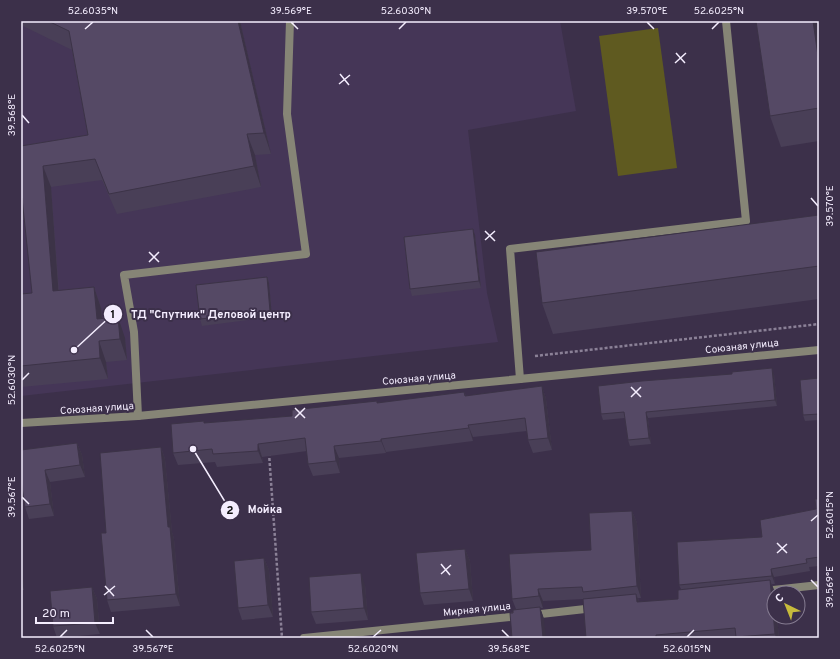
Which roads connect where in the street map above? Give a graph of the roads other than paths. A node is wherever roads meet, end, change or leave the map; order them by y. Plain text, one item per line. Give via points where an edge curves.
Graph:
1 (290, 21) edge
2 (726, 21) edge
3 (819, 350) edge
4 (520, 379) junction
5 (138, 416) junction
6 (21, 423) edge
7 (819, 585) edge
8 (756, 592) edge
9 (605, 607) edge
10 (304, 638) edge

1 - 5 street via 286,114 306,254 124,275 134,332
2 - 4 street via 746,221 510,249
3 - 4 street, Союзная улица
4 - 5 street, Союзная улица
5 - 6 street, Союзная улица
7 - 8 street
9 - 10 street, Мирная улица

